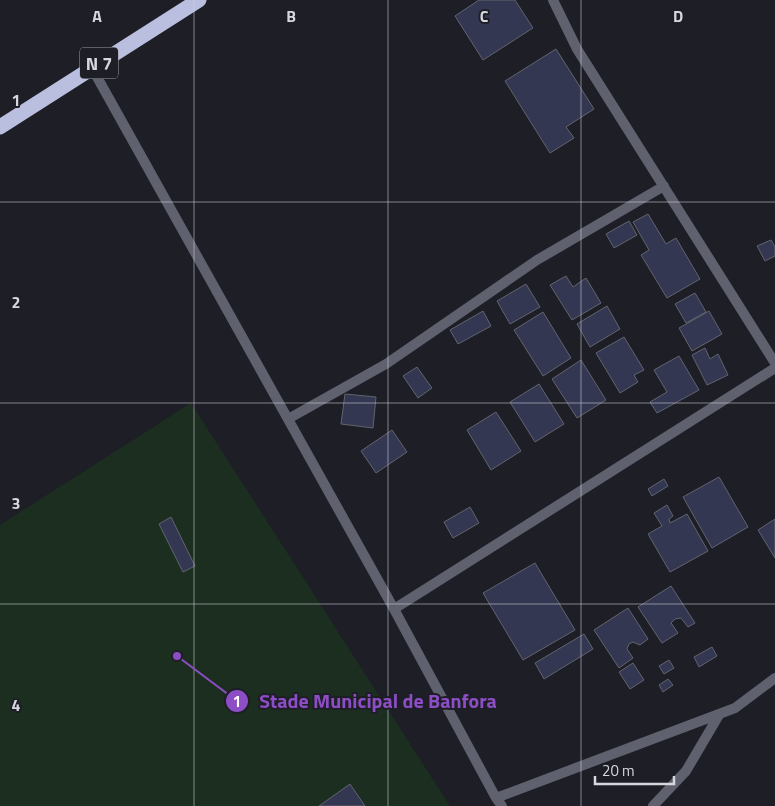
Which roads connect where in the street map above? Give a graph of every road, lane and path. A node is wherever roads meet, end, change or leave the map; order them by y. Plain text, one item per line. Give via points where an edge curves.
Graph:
1 (199, 0) edge
2 (552, 0) edge
3 (92, 68) junction
4 (0, 127) edge
5 (664, 186) junction
6 (775, 363) edge
7 (775, 368) edge
8 (288, 418) junction
9 (394, 609) junction
10 (775, 678) edge
11 (719, 714) junction
12 (499, 802) edge
13 (653, 806) edge

1 - 3 highway, N 7
2 - 5 street via 577,49
3 - 4 highway, N 7
3 - 8 street
5 - 6 street
5 - 8 street via 537,260 386,364
7 - 9 street
8 - 9 street
9 - 12 street
10 - 11 street via 735,708
11 - 12 street
11 - 13 street via 686,771

